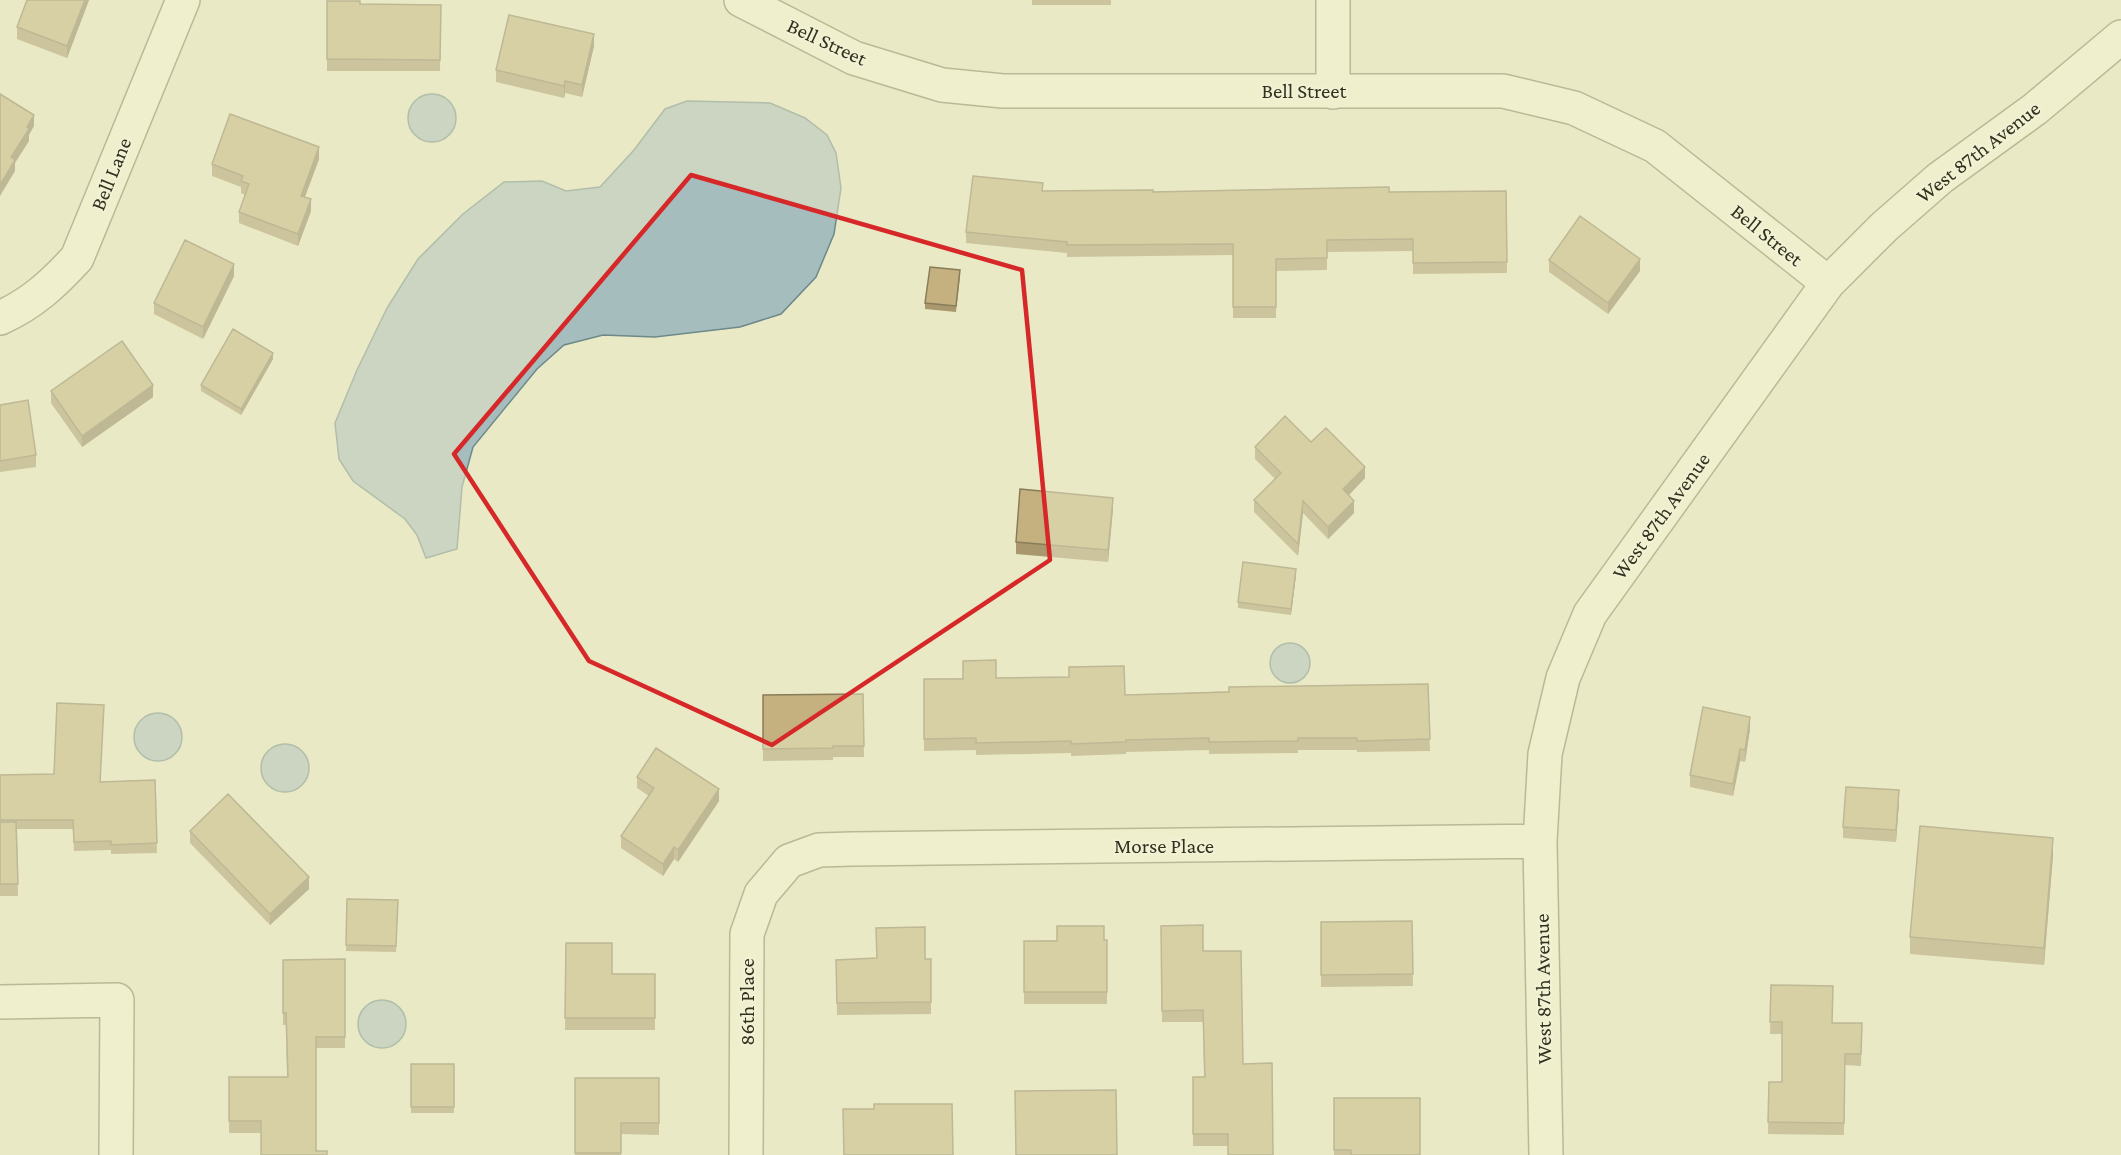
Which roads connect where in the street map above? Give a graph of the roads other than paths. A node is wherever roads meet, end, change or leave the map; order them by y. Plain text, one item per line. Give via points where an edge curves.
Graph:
1 (183, 0) edge
2 (1333, 0) edge
3 (751, 2) edge
4 (2121, 37) edge
5 (1333, 92) junction
6 (1828, 284) junction
7 (0, 318) edge
8 (1540, 841) junction
9 (789, 861) joint
10 (0, 1002) edge
11 (116, 1155) edge
12 (747, 1155) edge
13 (1546, 1155) edge

1 - 7 street, Bell Lane via 77,258 22,308
2 - 5 street
3 - 5 street, Bell Street via 854,58 942,86 1003,91
4 - 6 street, West 87th Avenue via 2035,109 1940,178
5 - 6 street, Bell Street via 1503,91 1574,108 1655,146
6 - 8 street, West 87th Avenue via 1590,614 1563,678 1545,754
8 - 9 street, Morse Place via 852,849 819,850
8 - 13 street, West 87th Avenue
9 - 12 street, 86th Place via 761,894 747,934
10 - 11 street via 117,1000

